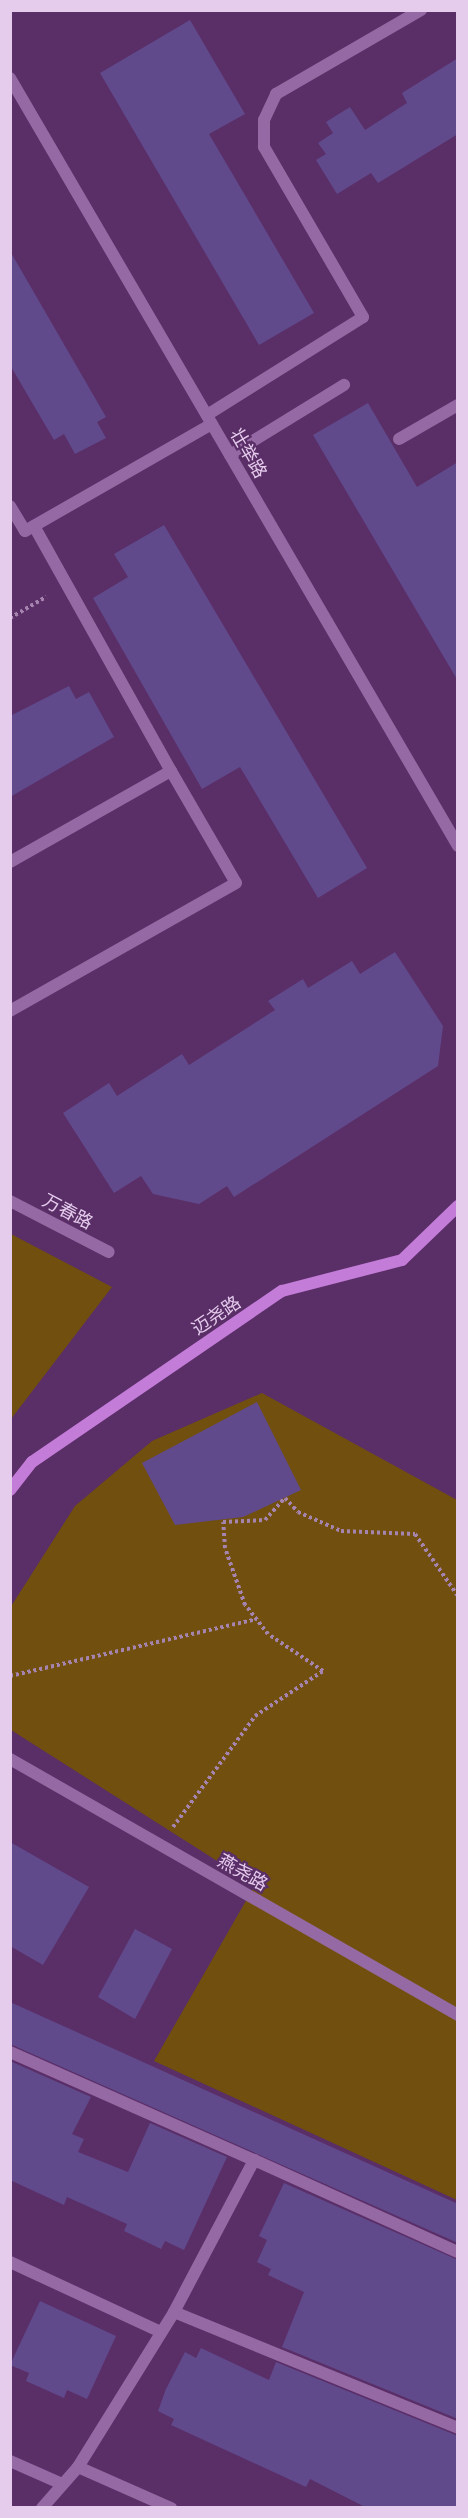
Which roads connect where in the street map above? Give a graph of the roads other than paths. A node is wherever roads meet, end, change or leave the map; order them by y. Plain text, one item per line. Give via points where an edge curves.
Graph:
1 (421, 10) edge
2 (10, 78) edge
3 (344, 385) dead end
4 (458, 405) edge
5 (209, 420) junction
6 (399, 439) dead end
7 (230, 455) junction
8 (10, 506) edge
9 (34, 526) junction
10 (171, 771) junction
11 (458, 846) edge
12 (10, 862) edge
13 (10, 1011) edge
14 (10, 1201) edge
15 (458, 1206) edge
16 (109, 1252) dead end
17 (10, 1490) edge
18 (10, 1759) edge
19 (458, 2015) edge
20 (10, 2052) edge
21 (254, 2160) junction
22 (458, 2252) edge
23 (10, 2262) edge
24 (174, 2312) junction
25 (161, 2332) junction
26 (458, 2428) edge
27 (10, 2462) edge
28 (78, 2467) junction
29 (62, 2484) junction
30 (42, 2508) edge
31 (171, 2508) edge

1 - 5 street via 276,94 264,120 264,147 363,317
2 - 5 street, 壮举路
3 - 7 street
4 - 6 street
5 - 7 street, 壮举路
5 - 9 street
7 - 11 street, 壮举路
8 - 9 street via 25,531
9 - 10 street
10 - 12 street
10 - 13 street via 236,883
14 - 16 street, 万春路
15 - 17 street, 迈尧路 via 402,1260 282,1292 32,1462
18 - 19 street, 燕尧路
20 - 21 street
21 - 22 street
21 - 24 street
23 - 25 street
24 - 25 street
24 - 26 street
25 - 28 street
27 - 29 street
28 - 29 street
28 - 31 street
29 - 30 street

